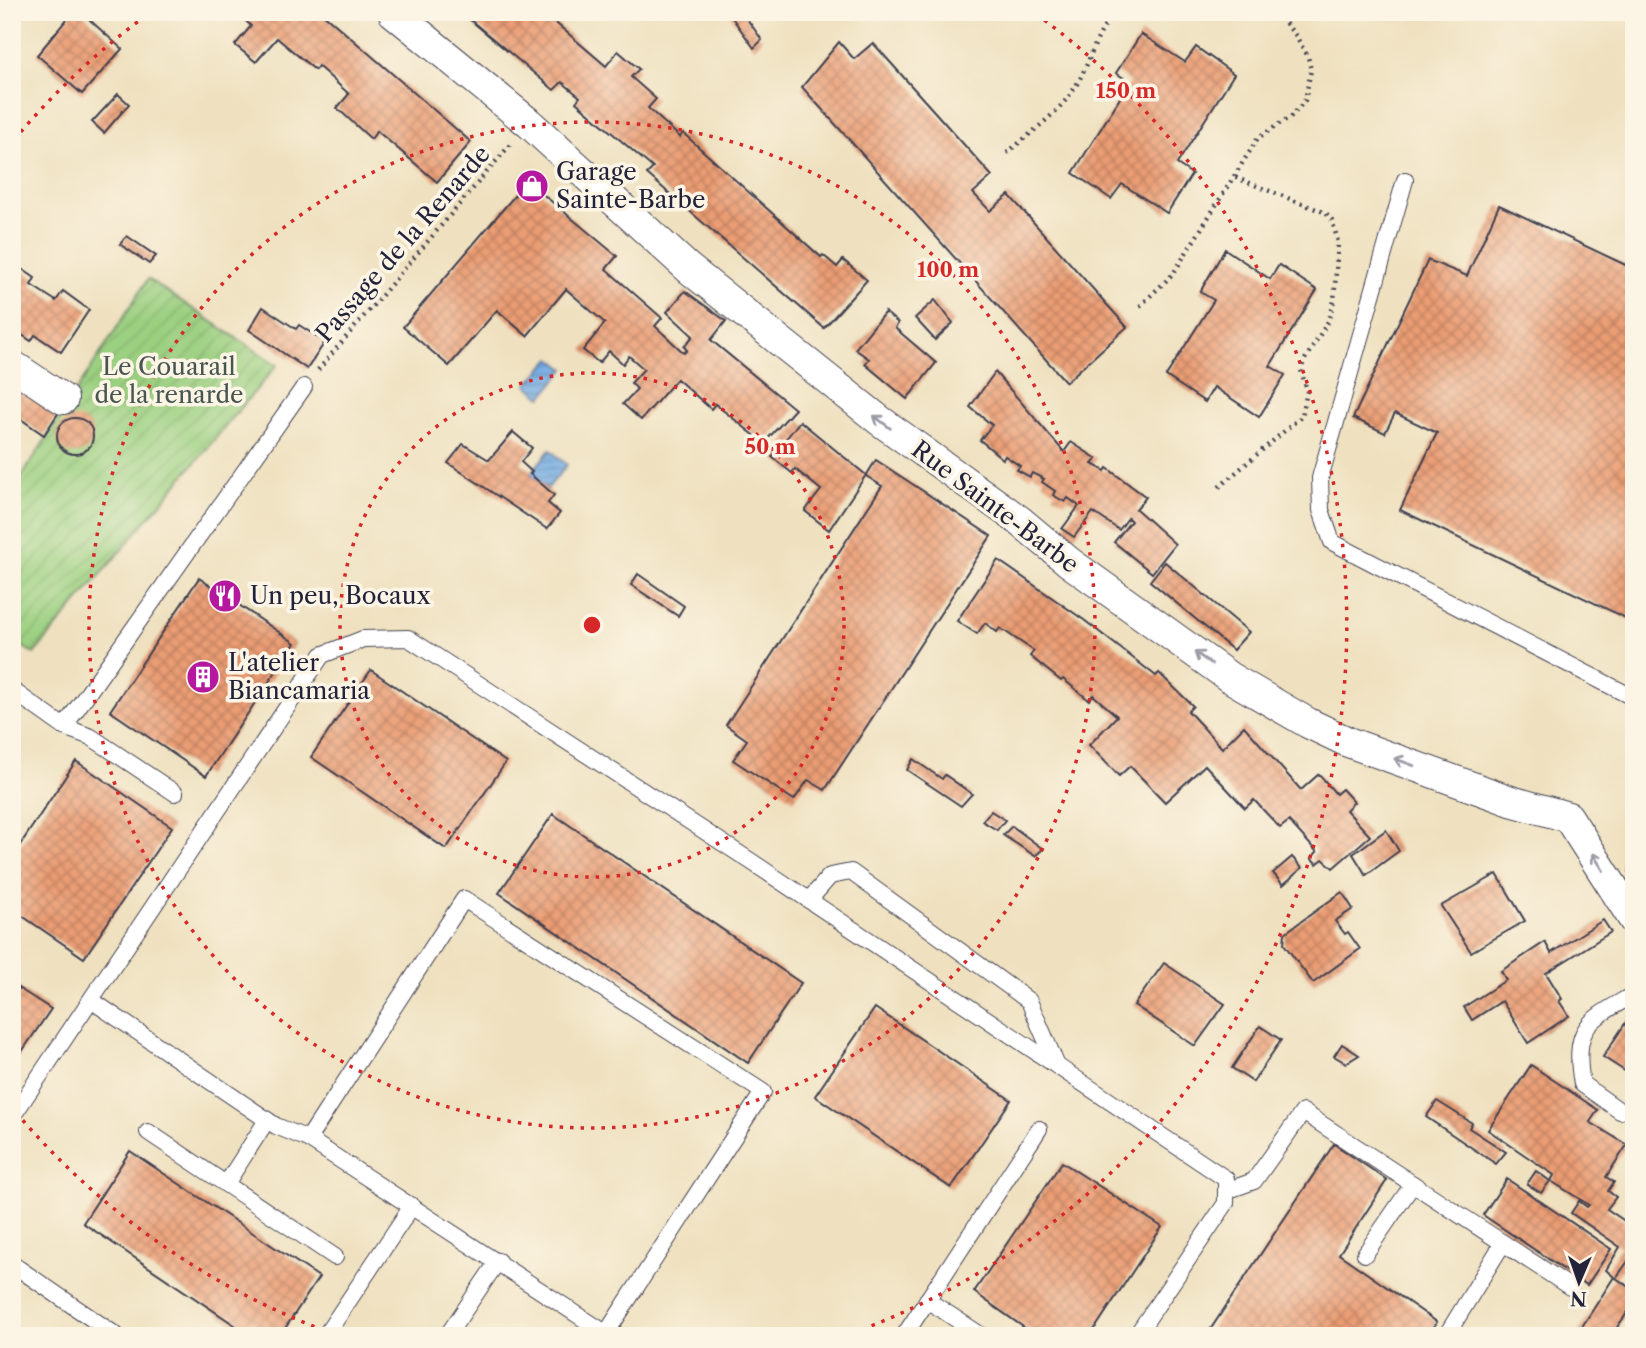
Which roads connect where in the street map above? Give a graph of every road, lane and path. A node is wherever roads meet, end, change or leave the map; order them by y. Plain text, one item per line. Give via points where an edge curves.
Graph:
1 (393, 12) edge
2 (1116, 12) edge
3 (1276, 12) edge
4 (529, 123) junction
5 (1007, 153) dead end
6 (1234, 177) junction
7 (1405, 180) dead end
8 (1140, 306) dead end
9 (12, 365) edge
10 (304, 387) joint
11 (63, 400) dead end
12 (1219, 487) dead end
13 (12, 691) edge
14 (1634, 698) edge
15 (64, 727) junction
16 (175, 793) dead end
17 (809, 900) junction
18 (1634, 920) edge
19 (1634, 994) edge
20 (91, 1000) junction
21 (1056, 1066) junction
22 (1620, 1111) dead end
23 (12, 1117) edge
24 (267, 1120) junction
25 (1039, 1129) dead end
26 (148, 1132) dead end
27 (308, 1139) junction
28 (226, 1184) junction
29 (1413, 1184) junction
30 (1226, 1191) junction
31 (412, 1206) junction
32 (1503, 1243) junction
33 (1365, 1254) dead end
34 (335, 1257) dead end
35 (498, 1261) junction
36 (12, 1264) edge
37 (1570, 1287) dead end
38 (928, 1300) junction
39 (609, 1334) edge
40 (117, 1336) edge
41 (325, 1336) edge
42 (447, 1336) edge
43 (904, 1336) edge
44 (982, 1336) edge
45 (1136, 1336) edge
46 (1446, 1336) edge

1 - 4 street, Rue Sainte-Barbe
2 - 5 path via 1092,48 1069,97
3 - 6 path via 1308,57 1311,70 1305,100 1293,115 1258,138
4 - 10 path, Passage de la Renarde
18 -> 4 street, Rue Sainte-Barbe via 1568,817 1348,742 1229,677 879,420 688,268
6 - 8 path via 1173,274
6 - 12 path via 1326,213 1338,242 1333,310 1301,370 1307,391 1302,416
7 - 14 lane via 1320,478 1321,510 1332,542
9 - 11 street
10 - 15 lane
13 - 15 lane
15 - 16 lane via 91,737
17 - 20 lane via 408,638 363,639 322,655
17 - 21 lane
17 - 21 lane via 830,876 851,872 1029,1001
19 - 22 lane via 1591,1020 1581,1040 1582,1084
20 - 23 lane
20 - 24 lane
21 - 30 lane via 1226,1179
24 - 27 lane
24 - 28 lane
25 - 38 lane
26 - 28 lane
27 - 31 lane
27 - 39 lane via 464,899 763,1092
28 - 34 lane
29 - 30 lane via 1303,1112 1254,1181
29 - 32 lane
29 - 33 lane
30 - 45 lane via 1226,1203
31 - 35 lane
31 - 41 lane
32 - 37 lane
32 - 46 lane
35 - 39 lane
35 - 42 lane
36 - 40 lane
38 - 43 lane
38 - 44 lane

